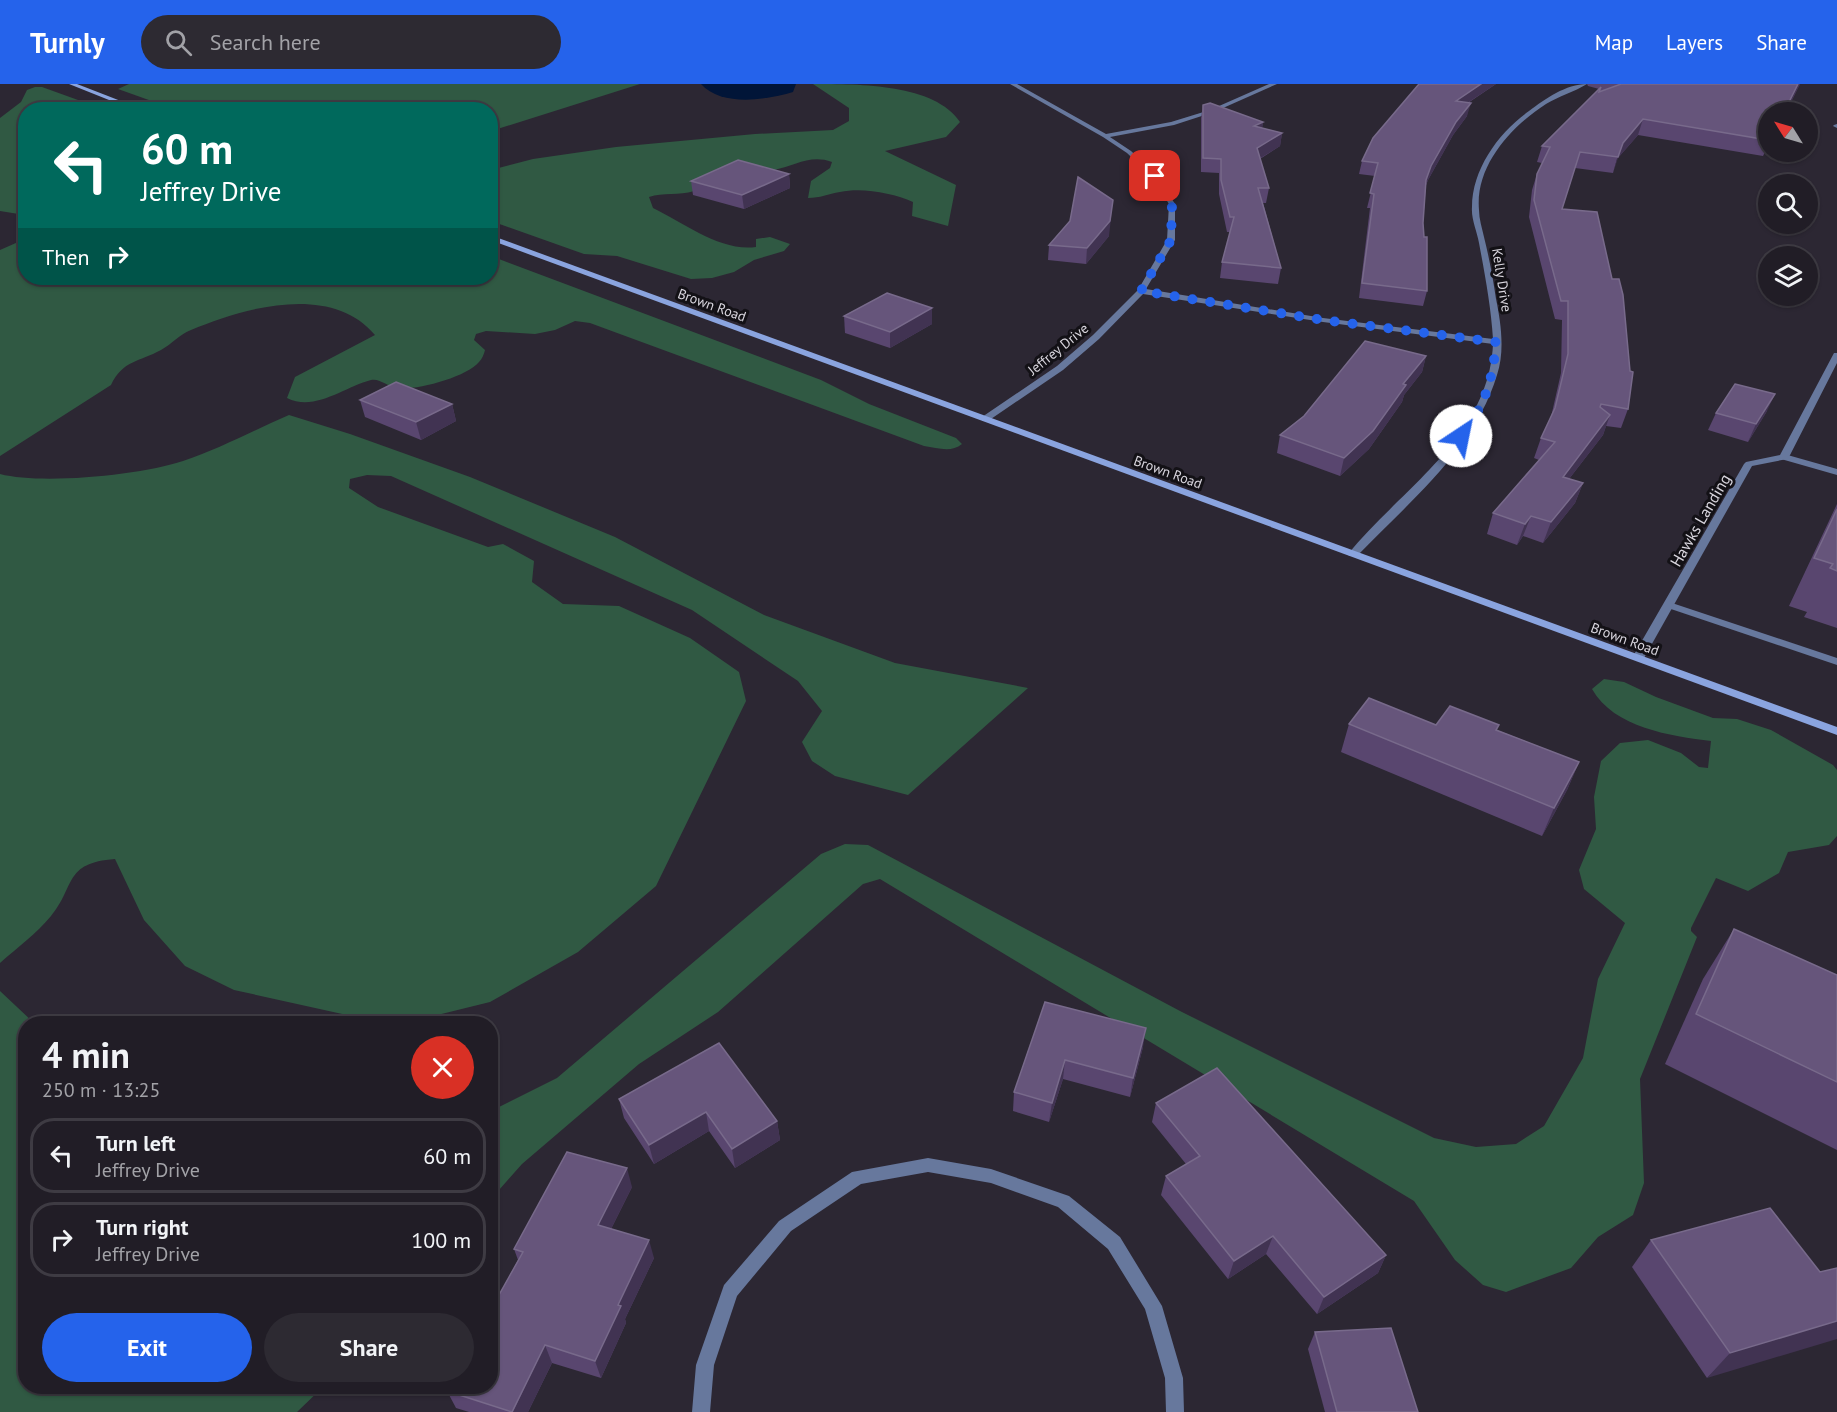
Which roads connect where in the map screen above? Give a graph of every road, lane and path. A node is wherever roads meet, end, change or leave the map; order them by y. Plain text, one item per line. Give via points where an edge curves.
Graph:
1 (72, 84) edge
2 (1013, 84) edge
3 (1275, 84) edge
4 (1584, 84) edge
5 (120, 102) edge
6 (1105, 136) junction
7 (498, 240) edge
8 (1141, 291) junction
9 (1496, 342) junction
10 (1837, 356) edge
11 (985, 419) junction
12 (1784, 457) junction
13 (1837, 472) edge
14 (1353, 554) junction
15 (1669, 605) junction
16 (1638, 658) junction
17 (1837, 662) edge
18 (1837, 731) edge
19 (701, 1412) edge
20 (1174, 1412) edge

1 - 5 street
2 - 6 street, Jeffrey Drive
3 - 6 street via 1172,124
4 - 9 street, Kelly Drive via 1546,101 1512,128 1495,150 1482,177 1475,206
6 - 8 street, Jeffrey Drive via 1155,176 1172,204 1171,240
7 - 11 street, Brown Road
8 - 9 street
8 - 11 street, Jeffrey Drive via 1060,368
9 - 14 street, Kelly Drive via 1494,373 1474,419 1434,471
10 - 12 street
11 - 14 street, Brown Road
12 - 13 street
12 - 15 street, Hawks Landing via 1749,464
14 - 16 street, Brown Road
15 - 16 street, Hawks Landing
15 - 17 street
16 - 18 street, Brown Road
19 - 20 street via 705,1365 730,1291 784,1226 858,1177 928,1165 991,1176 1063,1201 1114,1243 1153,1306 1174,1378

